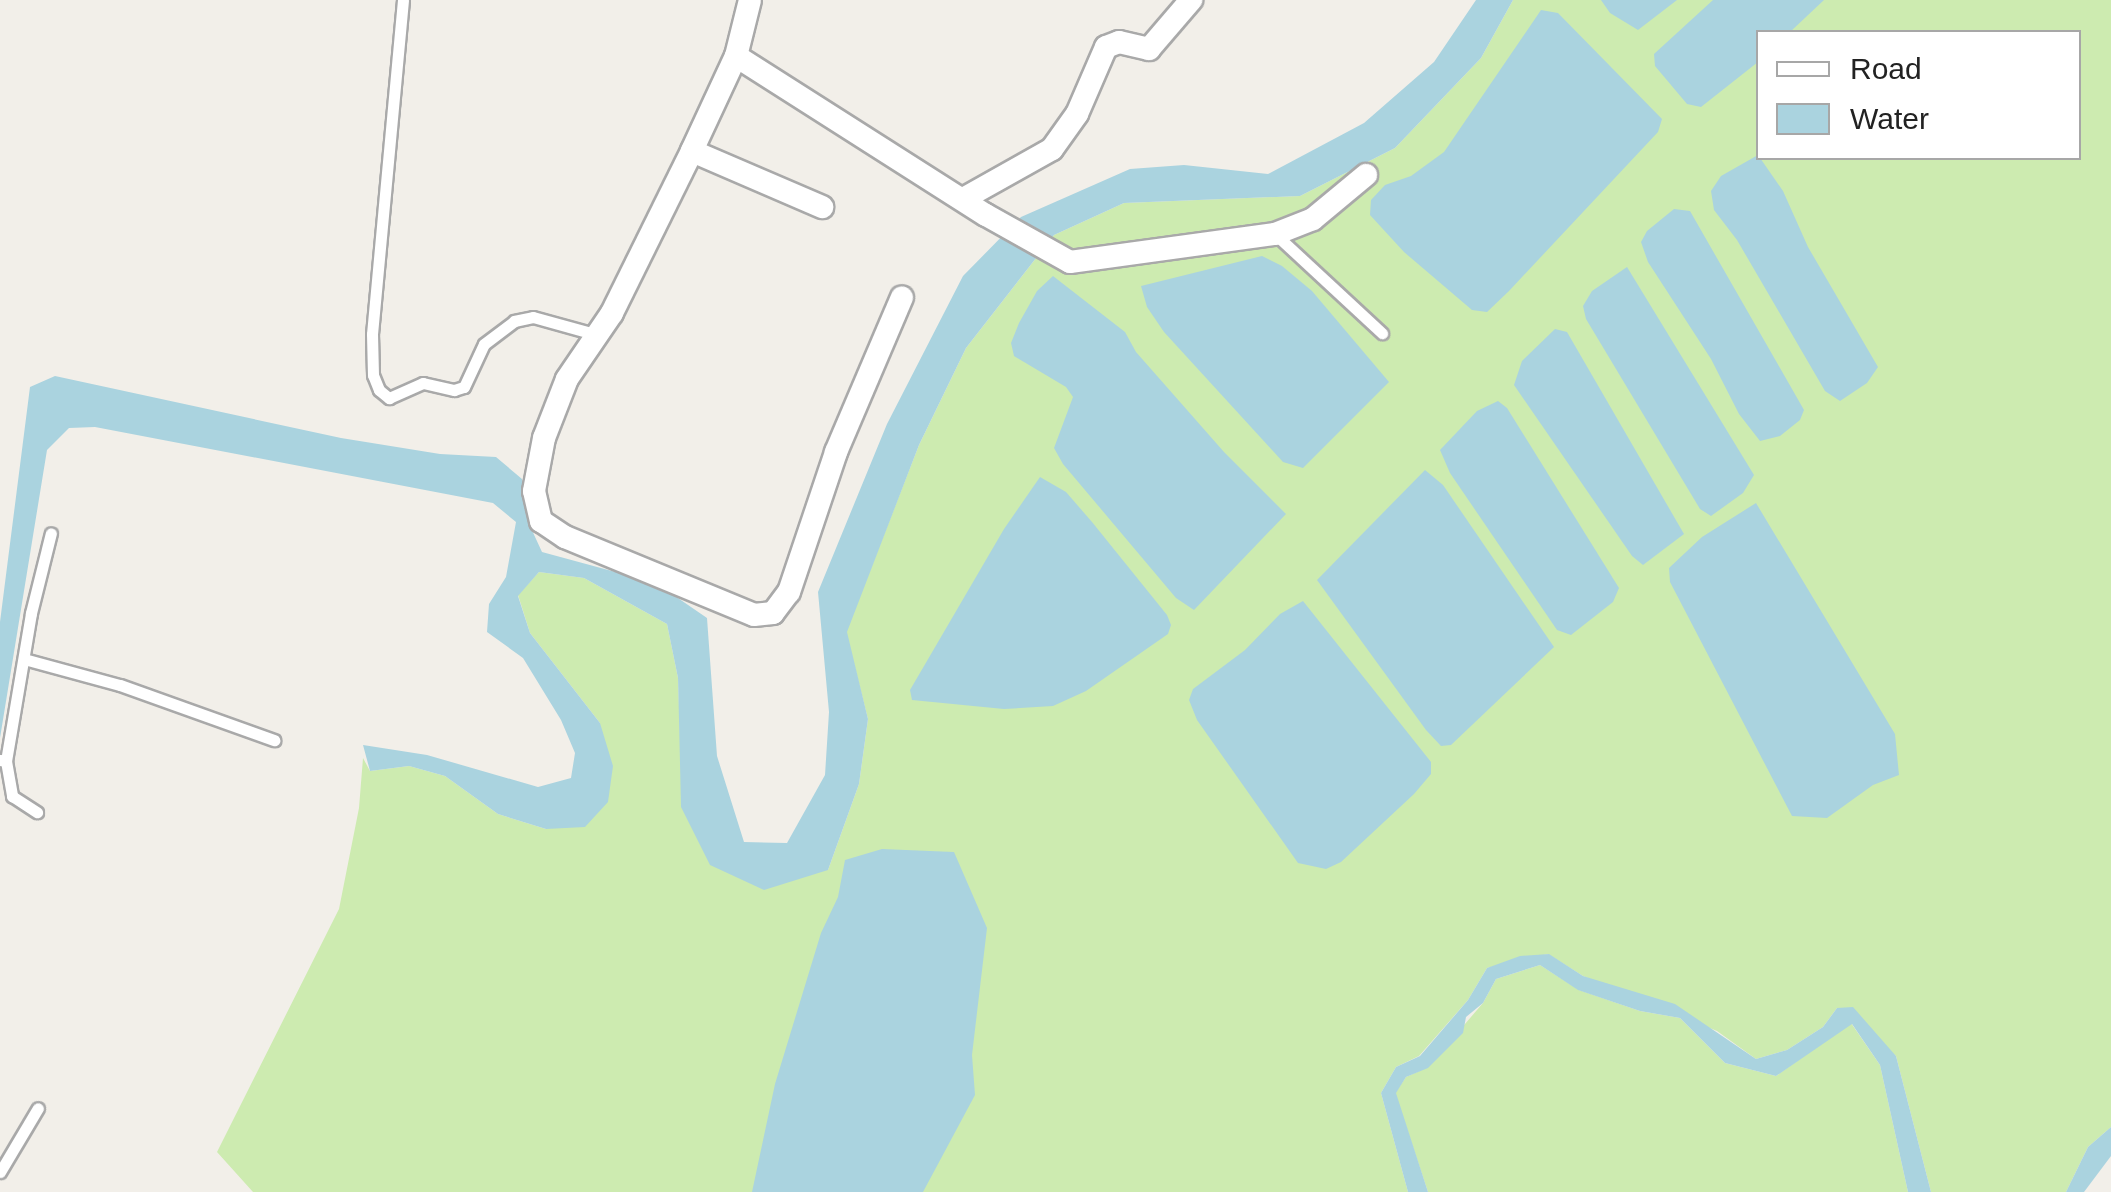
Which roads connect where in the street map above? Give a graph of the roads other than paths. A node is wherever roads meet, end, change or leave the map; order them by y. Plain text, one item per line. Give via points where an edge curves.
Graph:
1 (403, 0) edge
2 (750, 0) edge
3 (1191, 0) edge
4 (736, 56) junction
5 (692, 151) junction
6 (1366, 175) dead end
7 (963, 199) junction
8 (822, 207) dead end
9 (1275, 234) junction
10 (902, 297) dead end
11 (1382, 333) dead end
12 (598, 336) junction
13 (51, 534) dead end
14 (24, 660) junction
15 (274, 740) dead end
16 (3, 760) edge
17 (38, 812) dead end
18 (38, 1108) dead end
19 (0, 1172) edge

1 - 12 lane via 372,334 379,390 388,398 423,382 464,387 484,344 514,321 533,318
2 - 4 street
3 - 7 street via 1149,49 1119,42 1106,47 1077,114 1052,150
4 - 5 street
4 - 7 street
5 - 8 street
5 - 12 street
6 - 9 street via 1313,219
7 - 9 street via 1070,262
9 - 11 lane
10 - 12 street via 836,452 789,592 773,613 754,615 541,521 534,491 544,438 568,379
13 - 14 lane
14 - 15 lane via 120,685
14 - 16 lane
16 - 17 lane via 12,796
18 - 19 lane

